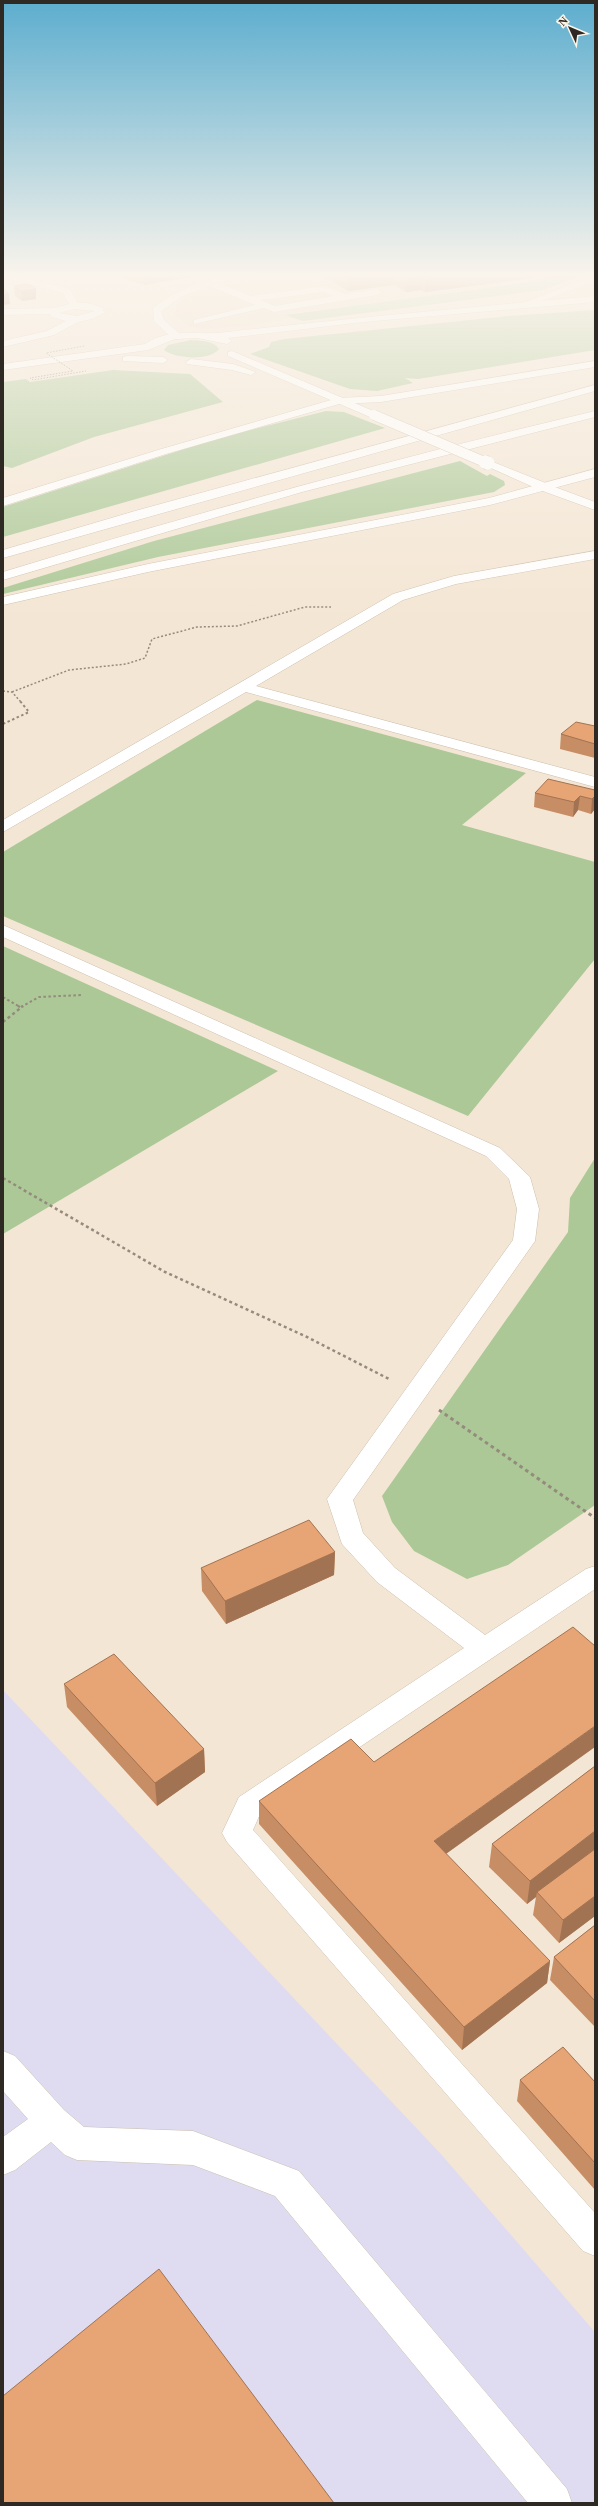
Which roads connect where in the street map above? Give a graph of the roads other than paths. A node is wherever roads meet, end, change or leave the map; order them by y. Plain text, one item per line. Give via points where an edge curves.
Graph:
1 (314, 390) edge
2 (437, 390) edge
3 (588, 390) edge
4 (595, 398) edge
5 (338, 401) junction
6 (595, 414) edge
7 (595, 473) edge
8 (544, 487) junction
9 (228, 489) junction
10 (3, 502) edge
11 (595, 506) edge
12 (3, 554) edge
13 (595, 555) edge
14 (3, 576) edge
15 (3, 601) edge
16 (244, 686) junction
17 (595, 782) edge
18 (3, 827) edge
19 (3, 930) edge
20 (595, 1576) edge
21 (484, 1649) junction
22 (3, 2067) edge
23 (52, 2121) junction
24 (3, 2158) edge
25 (595, 2239) edge
26 (554, 2503) edge

1 - 5 main road
2 - 5 main road via 382,399
3 - 9 main road
4 - 9 main road via 460,429
5 - 8 main road, bridge
5 - 10 main road via 155,454
6 - 14 main road via 281,494
7 - 8 main road
8 - 11 main road
8 - 15 main road via 490,501 141,570
9 - 12 main road
13 - 16 main road via 454,580 398,597
16 - 17 main road
16 - 18 main road
19 - 21 main road via 493,1152 518,1177 528,1209 524,1241 340,1500 351,1537 386,1574
20 - 21 main road
21 - 25 main road via 249,1806 237,1833
22 - 23 main road
23 - 24 main road
23 - 26 main road via 77,2143 193,2148 287,2183

